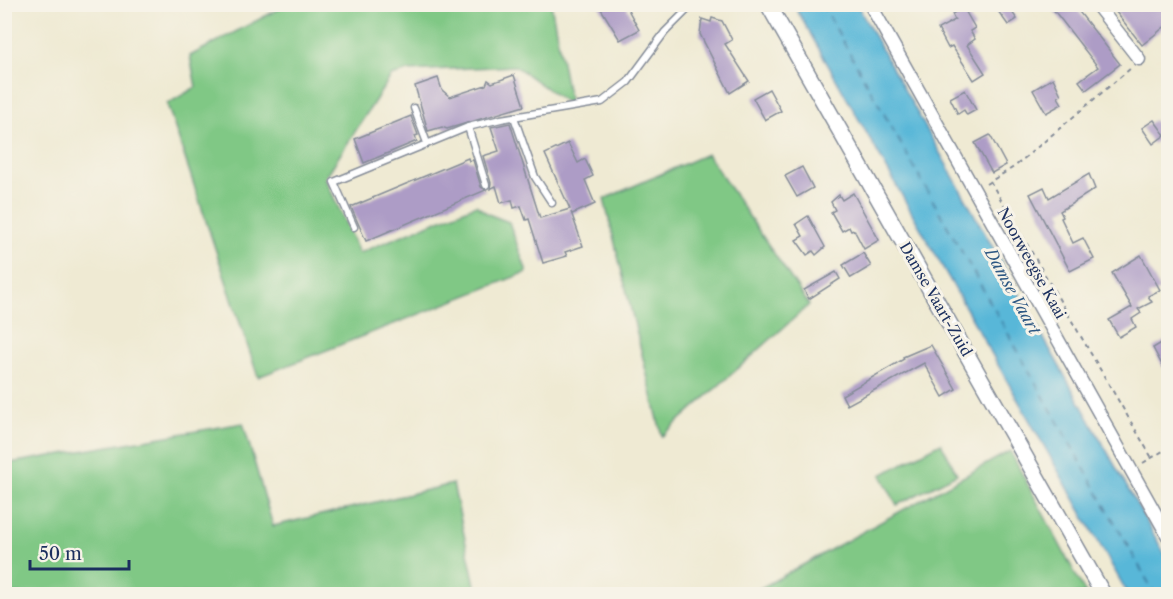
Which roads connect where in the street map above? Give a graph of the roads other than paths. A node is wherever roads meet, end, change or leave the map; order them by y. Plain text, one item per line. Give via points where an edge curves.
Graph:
1 (693, 4) edge
2 (768, 4) edge
3 (870, 4) edge
4 (1096, 4) edge
5 (1139, 59) road end
6 (414, 108) dead end
7 (514, 117) junction
8 (468, 127) junction
9 (427, 143) junction
10 (486, 185) dead end
11 (552, 203) dead end
12 (354, 227) dead end
13 (1168, 536) edge
14 (1103, 594) edge

1 - 7 lane via 665,32 628,82 602,102
2 - 14 street, Damse Vaart-Zuid
3 - 13 street, Noorweegse Kaai
4 - 5 street
6 - 9 lane
7 - 8 lane
7 - 11 lane via 534,177
8 - 9 lane
8 - 10 lane
9 - 12 lane via 334,182

